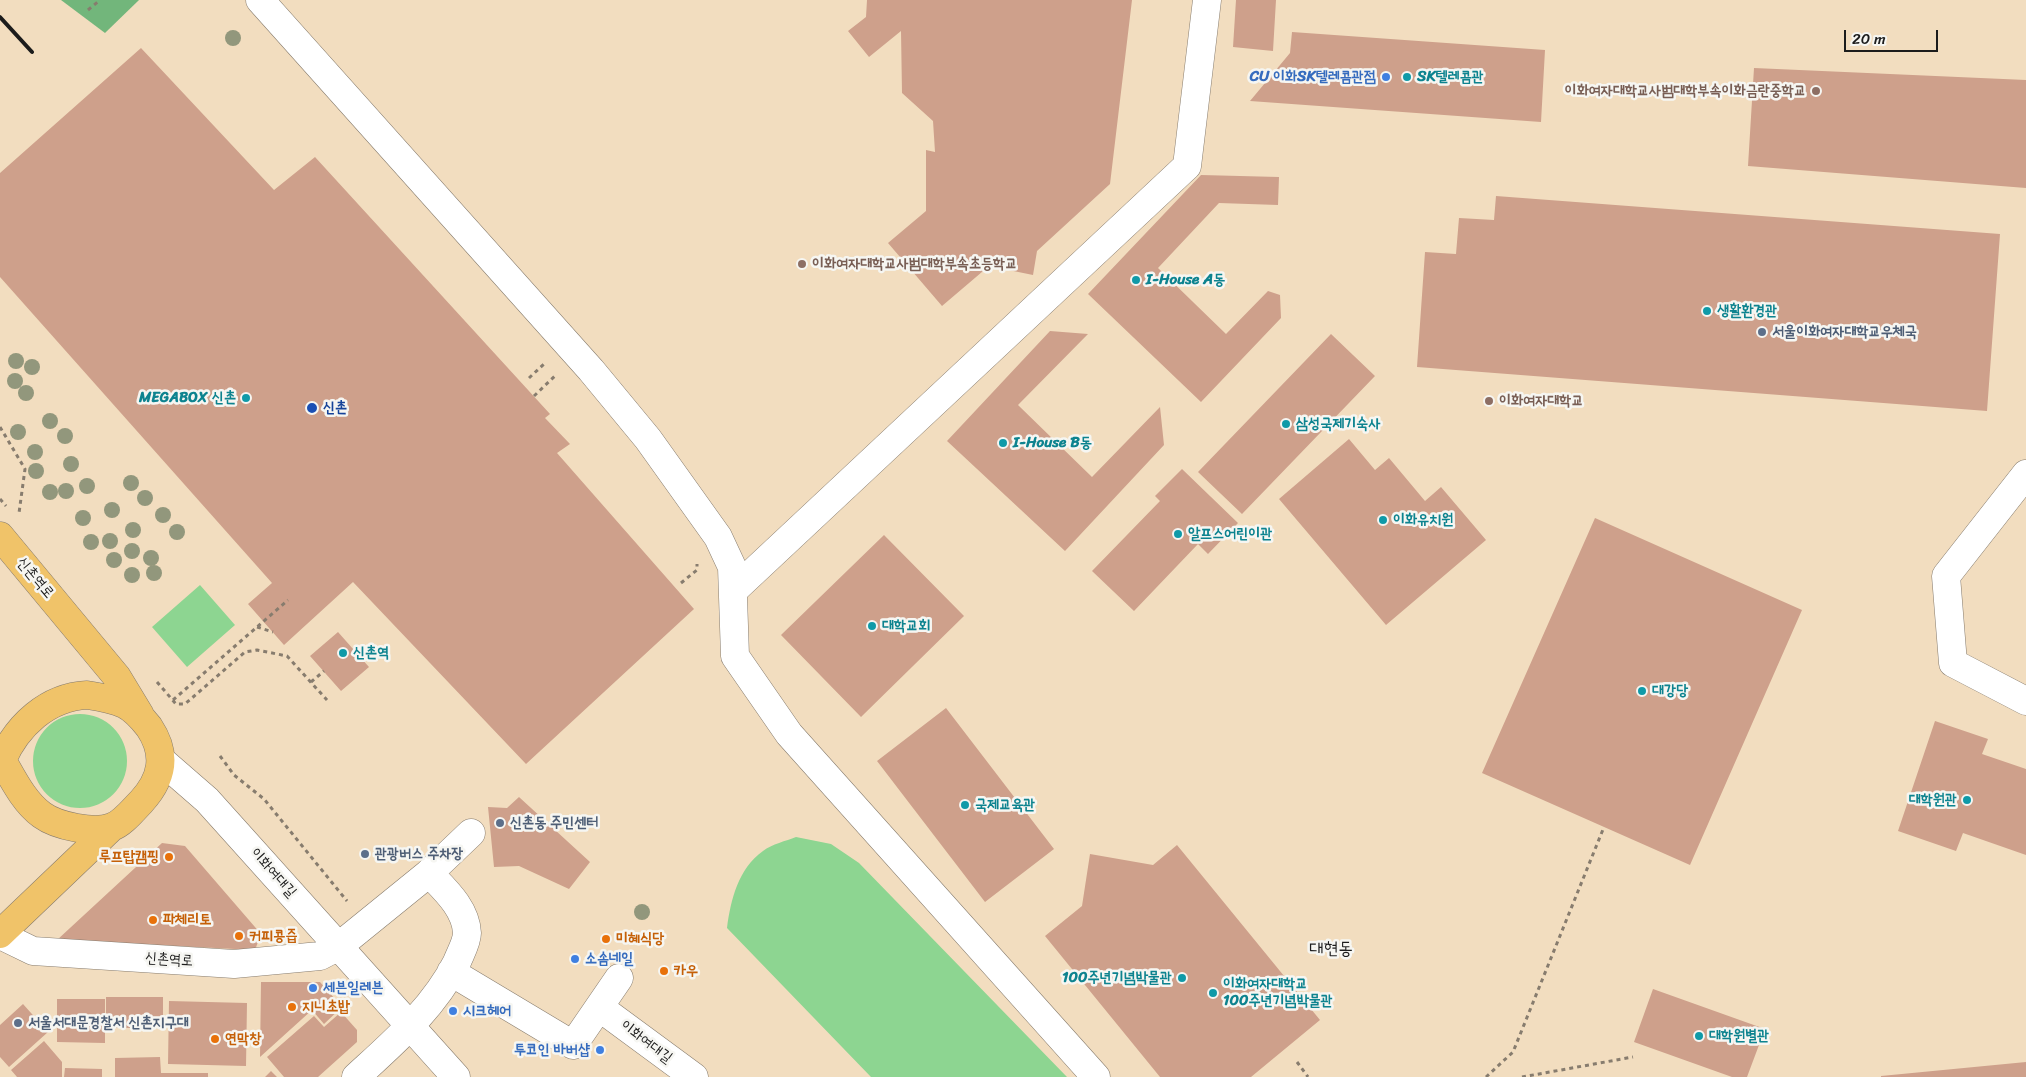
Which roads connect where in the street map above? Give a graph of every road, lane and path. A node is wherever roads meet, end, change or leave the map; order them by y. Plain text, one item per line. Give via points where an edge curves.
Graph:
1 (100, 0) edge
2 (260, 0) edge
3 (1207, 0) edge
4 (88, 10) dead end
5 (552, 358) dead end
6 (562, 370) dead end
7 (529, 378) dead end
8 (534, 396) dead end
9 (0, 427) edge
10 (2026, 474) edge
11 (9, 527) edge
12 (733, 591) junction
13 (288, 600) dead end
14 (258, 627) junction
15 (273, 632) dead end
16 (324, 671) dead end
17 (153, 678) dead end
18 (310, 682) junction
19 (173, 700) junction
20 (327, 700) dead end
21 (2026, 701) edge
22 (141, 716) junction
23 (220, 756) dead end
24 (162, 760) junction
25 (1, 761) edge
26 (112, 827) junction
27 (1604, 828) dead end
28 (471, 833) dead end
29 (429, 872) junction
30 (350, 906) dead end
31 (0, 935) edge
32 (339, 946) junction
33 (451, 972) junction
34 (619, 978) dead end
35 (599, 1007) junction
36 (410, 1027) junction
37 (1633, 1057) dead end
38 (1297, 1062) dead end
39 (356, 1077) edge
40 (456, 1077) edge
41 (694, 1077) edge
42 (1096, 1077) edge
43 (1308, 1077) edge
44 (1486, 1077) edge
45 (1522, 1077) edge

1 - 4 path
2 - 12 street via 591,370 648,439 718,537 732,566
3 - 12 street via 1187,166
5 - 7 path
6 - 8 path
9 - 11 path via 25,470 24,488
10 - 21 street via 1946,576 1953,663
11 - 22 main road, 신촌역로 via 117,677
12 - 42 street via 735,656 790,734
13 - 14 path
14 - 15 path
14 - 19 path
16 - 18 path
17 - 19 path
18 - 19 path via 287,656 258,650 245,652 185,704 176,704
18 - 20 path
22 - 24 main road via 158,741
22 - 25 main road via 125,704 104,698 73,696 58,700 34,717 10,742
23 - 30 path via 234,775 264,799
24 - 26 main road via 158,776 147,795
24 - 32 street, 이화여대길 via 207,800
25 - 26 main road via 42,816 72,826
26 - 31 main road, 신촌역로
27 - 44 path via 1513,1052
28 - 29 street
29 - 32 street
29 - 33 street via 453,899 467,934
31 - 32 street, 신촌역로 via 33,951 234,964 320,956
32 - 36 street, 이화여대길
33 - 35 street via 573,1044
33 - 36 street via 444,986
34 - 35 street
35 - 41 street, 이화여대길
36 - 39 street
36 - 40 street, 이화여대길
37 - 45 path
38 - 43 path

